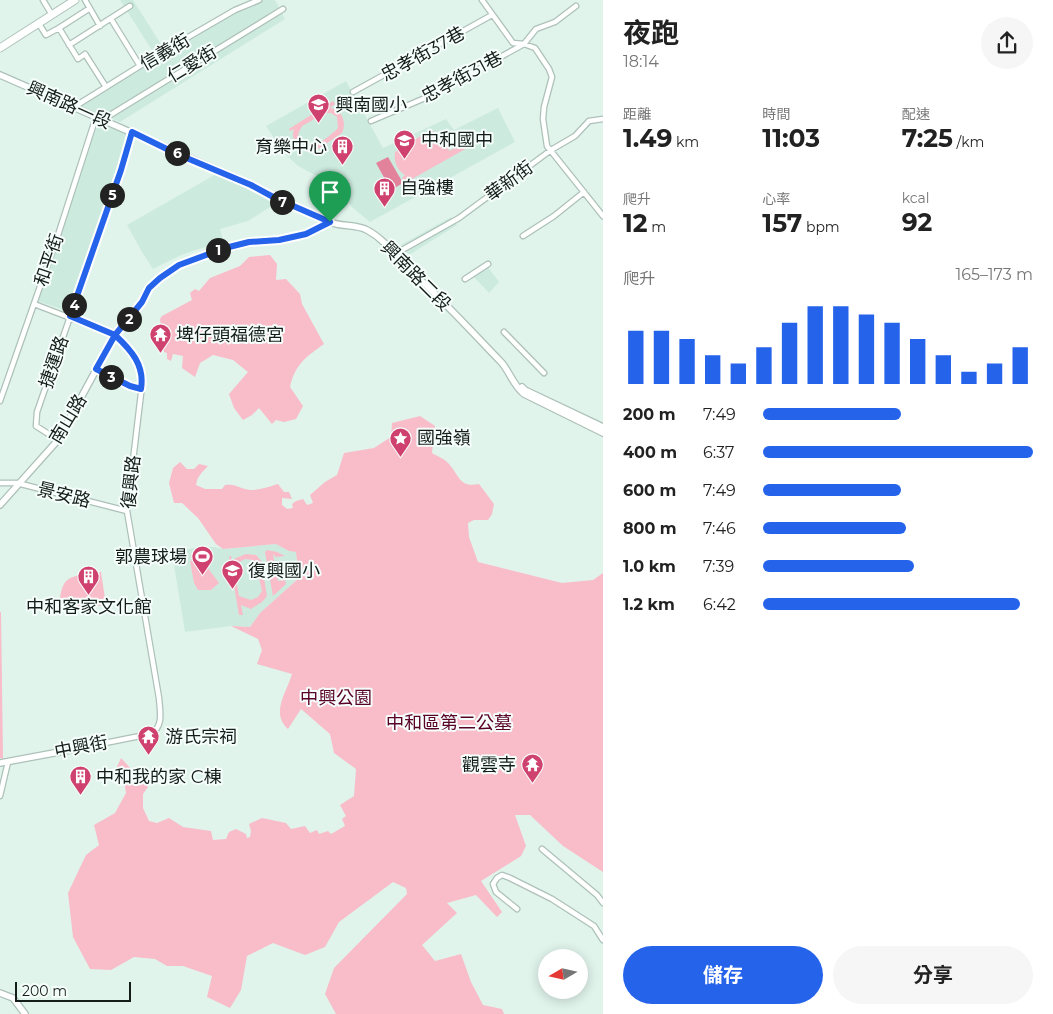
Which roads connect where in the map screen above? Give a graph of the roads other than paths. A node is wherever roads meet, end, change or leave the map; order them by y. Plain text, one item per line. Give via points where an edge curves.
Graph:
1 (43, 0) edge
2 (75, 0) edge
3 (85, 0) edge
4 (259, 0) edge
5 (482, 0) edge
6 (130, 6) dead end
7 (576, 6) dead end
8 (283, 9) dead end
9 (87, 10) dead end
10 (52, 15) junction
11 (492, 15) junction
12 (111, 19) junction
13 (39, 24) junction
14 (100, 26) junction
15 (59, 28) junction
16 (524, 44) junction
17 (69, 46) junction
18 (0, 48) edge
19 (140, 66) junction
20 (0, 75) edge
21 (106, 88) junction
22 (353, 92) dead end
23 (74, 107) junction
24 (603, 118) edge
25 (99, 119) junction
26 (371, 121) dead end
27 (132, 132) junction
28 (551, 150) junction
29 (584, 192) junction
30 (603, 216) edge
31 (330, 222) junction
32 (523, 236) dead end
33 (395, 254) junction
34 (488, 264) dead end
35 (465, 279) dead end
36 (34, 304) junction
37 (70, 316) junction
38 (504, 332) dead end
39 (115, 335) junction
40 (491, 352) junction
41 (96, 369) junction
42 (544, 373) dead end
43 (141, 389) junction
44 (0, 401) edge
45 (603, 427) edge
46 (603, 432) edge
47 (58, 440) junction
48 (0, 483) edge
49 (17, 484) junction
50 (0, 505) edge
51 (127, 511) junction
52 (159, 726) joint
53 (70, 750) joint
54 (8, 762) junction
55 (0, 763) edge
56 (0, 796) edge
57 (542, 849) dead end
58 (603, 903) edge
59 (517, 909) dead end
60 (603, 940) edge
61 (0, 994) edge
62 (25, 1014) edge

1 - 10 street
2 - 10 main road
3 - 14 street
4 - 19 street, 信義街 via 235,10
5 - 11 street
6 - 12 street
7 - 16 street, 忠孝街31巷 via 555,22 536,29
8 - 25 street, 仁愛街
9 - 15 street
10 - 13 main road
11 - 16 street via 513,43
11 - 22 street, 忠孝街37巷
12 - 14 street
12 - 19 street
13 - 15 street via 46,34
13 - 18 main road
14 - 17 street
15 - 17 street
16 - 26 street, 忠孝街31巷 via 432,94
16 - 28 street via 540,54 552,78 543,119 547,146
17 - 21 street via 78,59 85,54
19 - 21 street, 信義街
20 - 23 street, 興南路一段
21 - 23 street, 信義街
23 - 25 street, 興南路一段
24 - 28 street via 589,121 575,136
25 - 27 street, 興南路一段
25 - 36 street, 和平街
27 - 31 street, 興南路一段
27 - 37 street, 捷運路
28 - 29 street, 華新街
28 - 33 street, 華新街 via 459,218
29 - 30 street, 華新街
29 - 32 street
31 - 33 street, 興南路二段 via 338,226 364,228
31 - 39 street, 南山路 via 306,234 249,242 179,265 149,288 142,302
33 - 40 street, 興南路二段
34 - 35 street
36 - 37 street
36 - 44 street, 和平街
37 - 39 street
37 - 47 street, 捷運路 via 35,420 36,426
38 - 42 street
39 - 41 street, 南山路
39 - 43 street, 復興路 via 138,362
40 - 45 street, 興南路二段 via 506,363 525,390
40 - 46 street, 興南路二段 via 524,394
41 - 43 street
41 - 47 street, 南山路
43 - 51 street, 復興路
47 - 49 street, 南山路
48 - 49 street, 景安路
49 - 50 street, 南山路
49 - 51 street, 景安路
51 - 52 street, 復興路 via 159,698
52 - 53 street, 中興街 via 150,734
53 - 54 street, 中興街
54 - 55 street, 中興街
54 - 56 street
57 - 58 street
59 - 60 street via 496,892 493,884 496,878 502,875 510,878 552,900 594,926
61 - 62 street via 13,998

